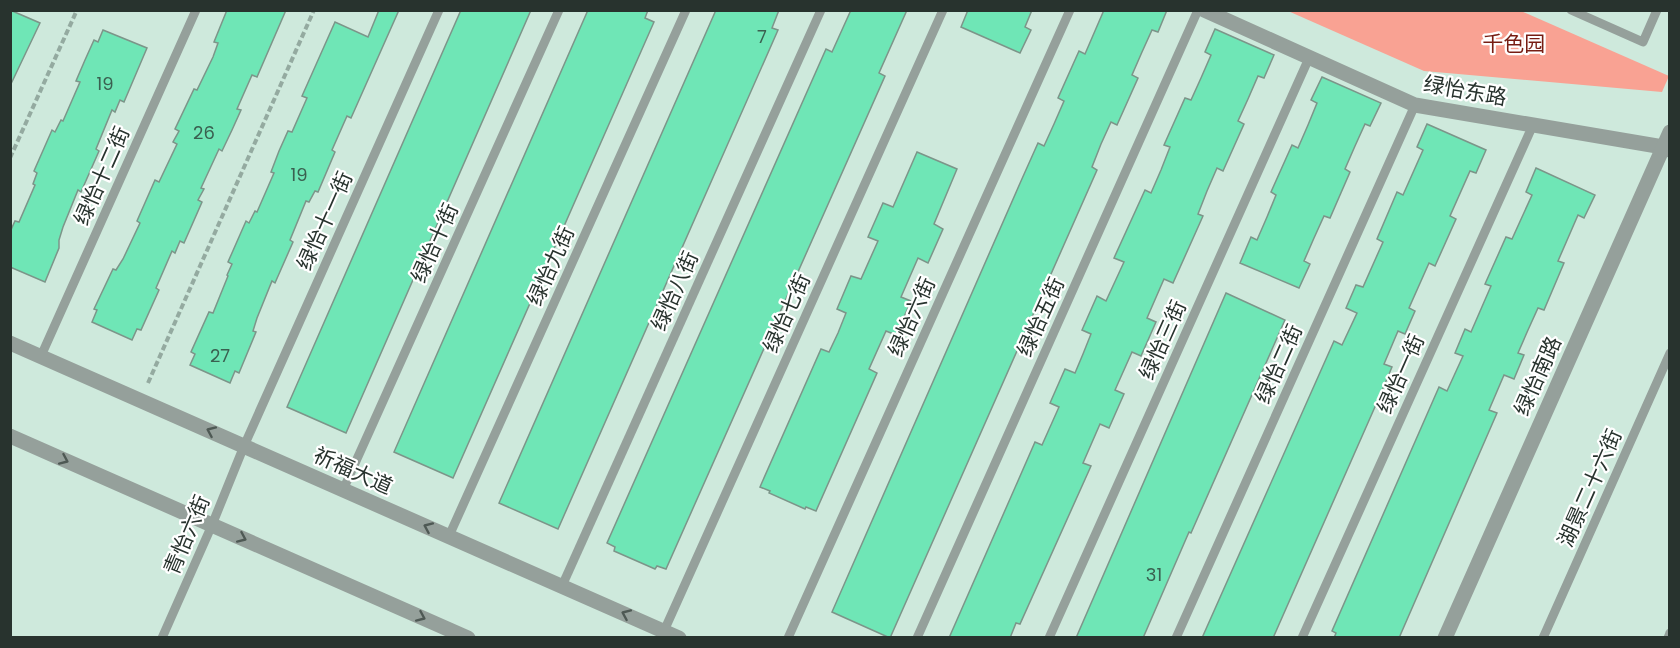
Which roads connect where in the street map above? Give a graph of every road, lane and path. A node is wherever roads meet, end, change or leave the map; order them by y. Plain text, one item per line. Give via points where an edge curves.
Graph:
1 (77, 10) edge
2 (196, 10) edge
3 (314, 10) edge
4 (439, 10) edge
5 (559, 10) edge
6 (686, 10) edge
7 (821, 10) edge
8 (943, 10) edge
9 (1070, 10) edge
10 (1198, 10) edge
11 (1204, 10) edge
12 (1571, 10) edge
13 (1657, 10) edge
14 (1309, 58) junction
15 (1415, 105) junction
16 (1533, 125) junction
17 (1670, 132) edge
18 (1666, 148) edge
19 (10, 158) edge
20 (10, 343) edge
21 (1670, 352) edge
22 (40, 356) junction
23 (140, 400) junction
24 (10, 436) edge
25 (244, 446) junction
26 (343, 490) junction
27 (212, 525) junction
28 (449, 536) junction
29 (562, 586) junction
30 (664, 631) junction
31 (162, 638) edge
32 (468, 638) edge
33 (679, 638) edge
34 (788, 638) edge
35 (917, 638) edge
36 (1049, 638) edge
37 (1176, 638) edge
38 (1302, 638) edge
39 (1445, 638) edge
40 (1543, 638) edge

1 - 19 path
2 - 22 lane, 绿怡十二街
3 - 23 path
4 - 25 lane, 绿怡十一街
5 - 26 lane, 绿怡十街
6 - 28 lane, 绿怡九街
7 - 29 lane, 绿怡八街
8 - 30 lane, 绿怡七街
9 - 34 lane, 绿怡六街
10 - 35 lane, 绿怡五街
11 - 14 street, 绿怡东路
12 - 13 lane via 1643,42
14 - 15 street, 绿怡东路
14 - 36 lane, 绿怡三街
15 - 16 street, 绿怡东路
15 - 37 lane, 绿怡二街
16 - 18 street, 绿怡东路
16 - 38 lane, 绿怡一街
17 - 18 street, 绿怡南路
18 - 39 street, 绿怡南路
20 - 22 street, 祈福大道
21 - 40 lane, 湖景二十六街
22 - 23 street, 祈福大道
25 -> 23 street, 祈福大道
24 -> 27 street
25 - 26 street, 祈福大道
25 - 27 lane, 青怡六街
28 -> 26 street, 祈福大道
27 - 31 lane, 青怡六街
27 -> 32 street
28 - 29 street, 祈福大道
30 -> 29 street, 祈福大道
30 - 33 street, 祈福大道

